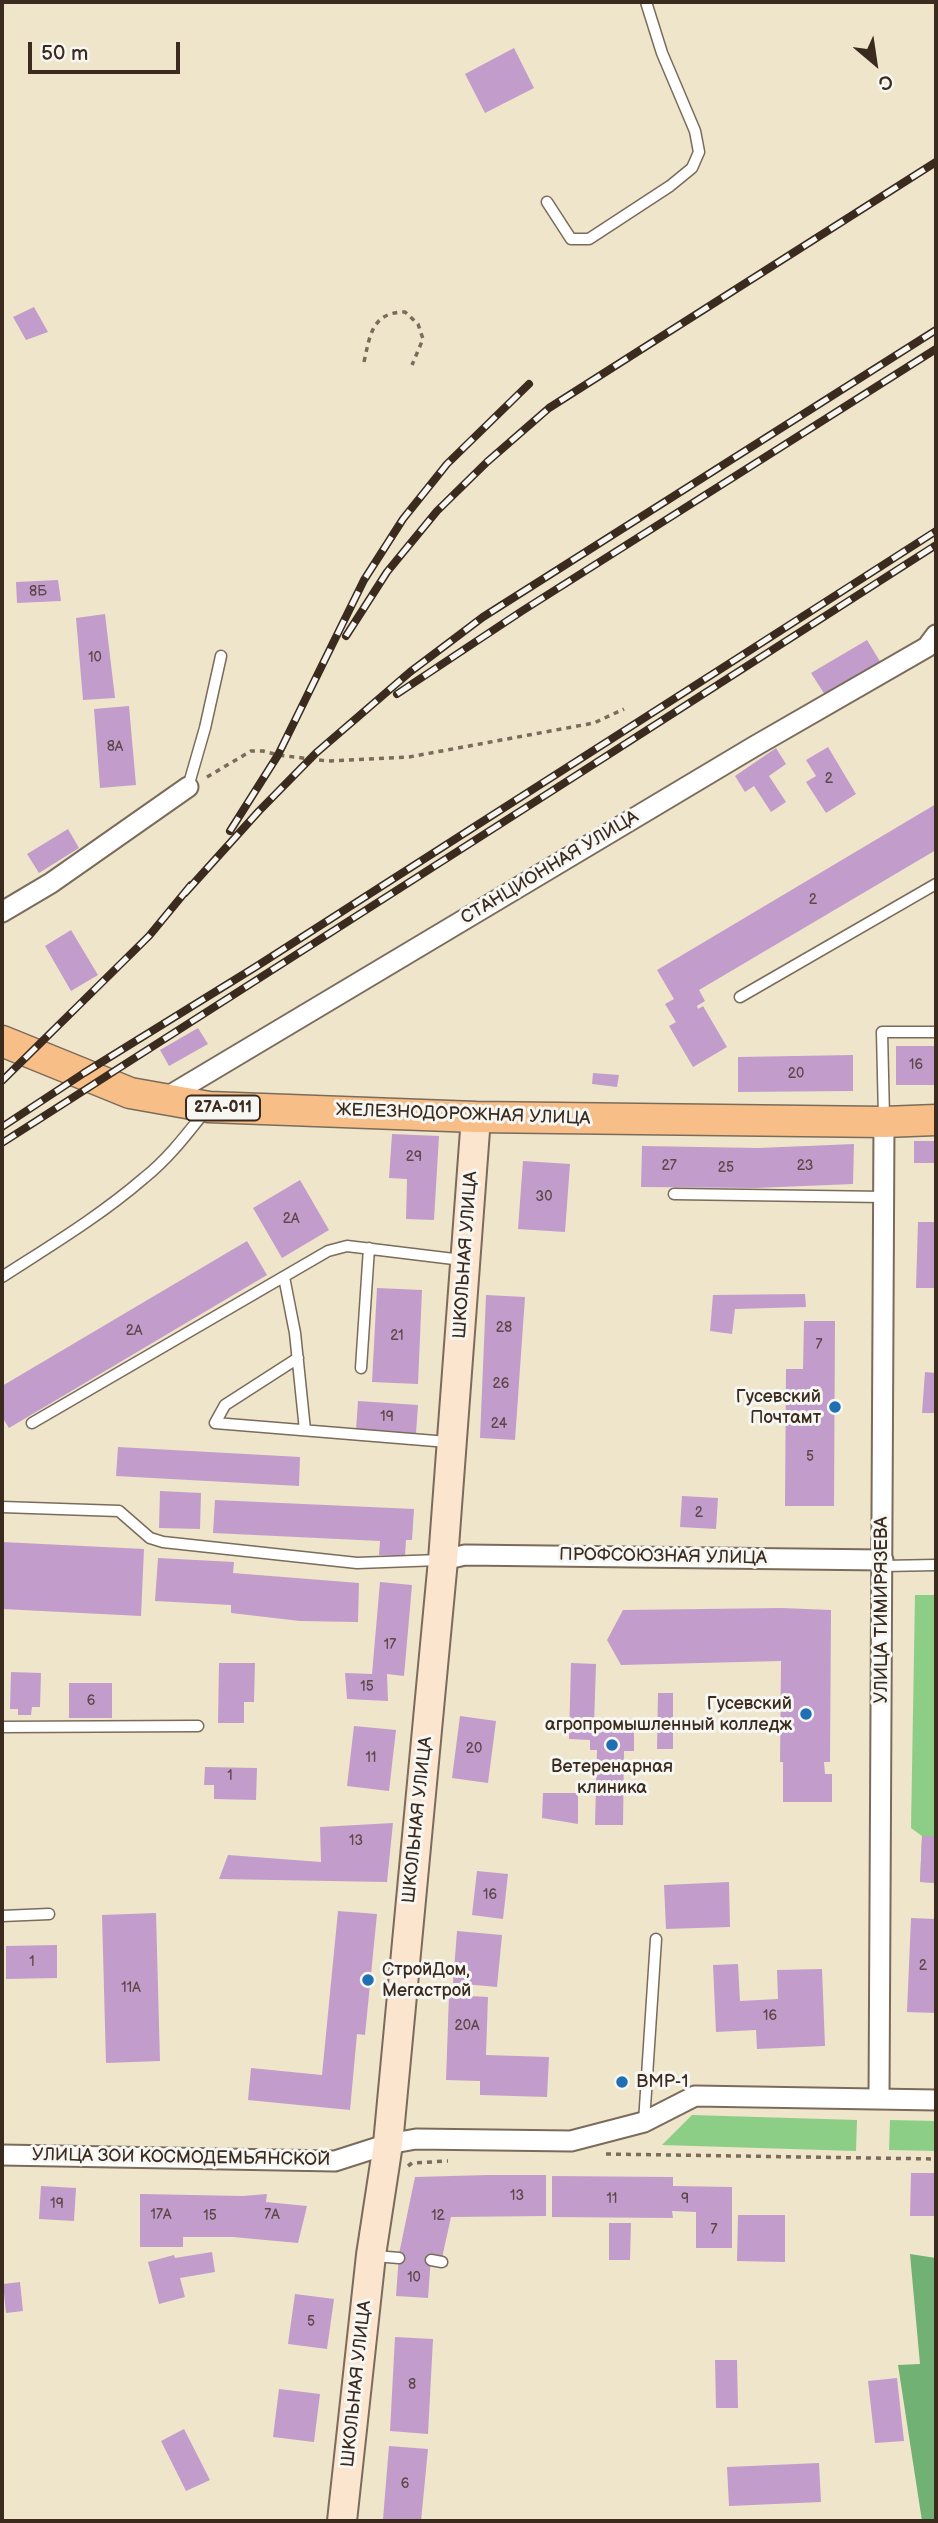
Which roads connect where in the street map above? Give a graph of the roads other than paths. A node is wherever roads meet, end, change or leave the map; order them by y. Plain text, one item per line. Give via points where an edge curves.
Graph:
1 (646, 2) edge
2 (547, 202) dead end
3 (936, 635) edge
4 (221, 656) dead end
5 (188, 787) joint
6 (936, 884) edge
7 (2, 912) edge
8 (740, 997) dead end
9 (936, 1032) edge
10 (2, 1041) edge
11 (162, 1100) junction
12 (209, 1107) junction
13 (476, 1117) junction
14 (936, 1120) edge
15 (884, 1122) junction
16 (674, 1194) dead end
17 (884, 1197) junction
18 (369, 1248) junction
19 (466, 1260) junction
20 (2, 1277) edge
21 (284, 1277) junction
22 (298, 1358) junction
23 (361, 1368) dead end
24 (32, 1423) dead end
25 (305, 1430) junction
26 (452, 1442) junction
27 (2, 1507) edge
28 (443, 1560) junction
29 (883, 1563) junction
30 (936, 1565) edge
31 (198, 1726) dead end
32 (2, 1727) edge
33 (50, 1914) dead end
34 (2, 1916) edge
35 (656, 1939) dead end
36 (879, 2098) junction
37 (936, 2100) edge
38 (644, 2122) junction
39 (388, 2144) junction
40 (2, 2155) edge
41 (371, 2255) junction
42 (399, 2258) dead end
43 (342, 2521) edge

1 - 2 lane via 695,131 699,152 692,168 589,239 571,239
3 - 11 street, СТАНЦИОННАЯ УЛИЦА via 927,647
4 - 5 lane
5 - 7 street
6 - 8 lane
9 - 15 lane via 882,1032
10 - 11 main road, ЖЕЛЕЗНОДОРОЖНАЯ УЛИЦА / 27А-011 via 130,1093
11 - 12 main road, ЖЕЛЕЗНОДОРОЖНАЯ УЛИЦА / 27А-011
12 - 13 main road, ЖЕЛЕЗНОДОРОЖНАЯ УЛИЦА / 27А-011
12 - 20 lane via 145,1178 79,1228
13 - 15 main road, ЖЕЛЕЗНОДОРОЖНАЯ УЛИЦА / 27А-011
13 - 19 main road, ШКОЛЬНАЯ УЛИЦА
14 - 15 main road, ЖЕЛЕЗНОДОРОЖНАЯ УЛИЦА / 27А-011
15 - 17 street, УЛИЦА ТИМИРЯЗЕВА
16 - 17 lane
17 - 29 street, УЛИЦА ТИМИРЯЗЕВА
18 - 19 lane
18 - 21 lane via 347,1246 328,1251
18 - 23 lane
19 - 26 main road, ШКОЛЬНАЯ УЛИЦА
21 - 22 lane
21 - 24 lane
22 - 25 lane
22 - 25 lane via 225,1405 215,1423
25 - 26 lane
26 - 28 main road, ШКОЛЬНАЯ УЛИЦА
27 - 28 lane via 119,1511 150,1538 163,1542 357,1563
28 - 29 street, ПРОФСОЮЗНАЯ УЛИЦА via 465,1555
28 - 39 main road, ШКОЛЬНАЯ УЛИЦА
29 - 30 lane
29 - 36 street, УЛИЦА ТИМИРЯЗЕВА
31 - 32 lane
33 - 34 lane
35 - 38 lane
36 - 37 street, УЛИЦА ЗОИ КОСМОДЕМЬЯНСКОЙ
36 - 38 street, УЛИЦА ЗОИ КОСМОДЕМЬЯНСКОЙ via 695,2096
38 - 39 street, УЛИЦА ЗОИ КОСМОДЕМЬЯНСКОЙ via 571,2141 416,2138
39 - 40 street, УЛИЦА ЗОИ КОСМОДЕМЬЯНСКОЙ via 335,2161
39 - 41 main road, ШКОЛЬНАЯ УЛИЦА
41 - 42 lane
41 - 43 main road, ШКОЛЬНАЯ УЛИЦА

